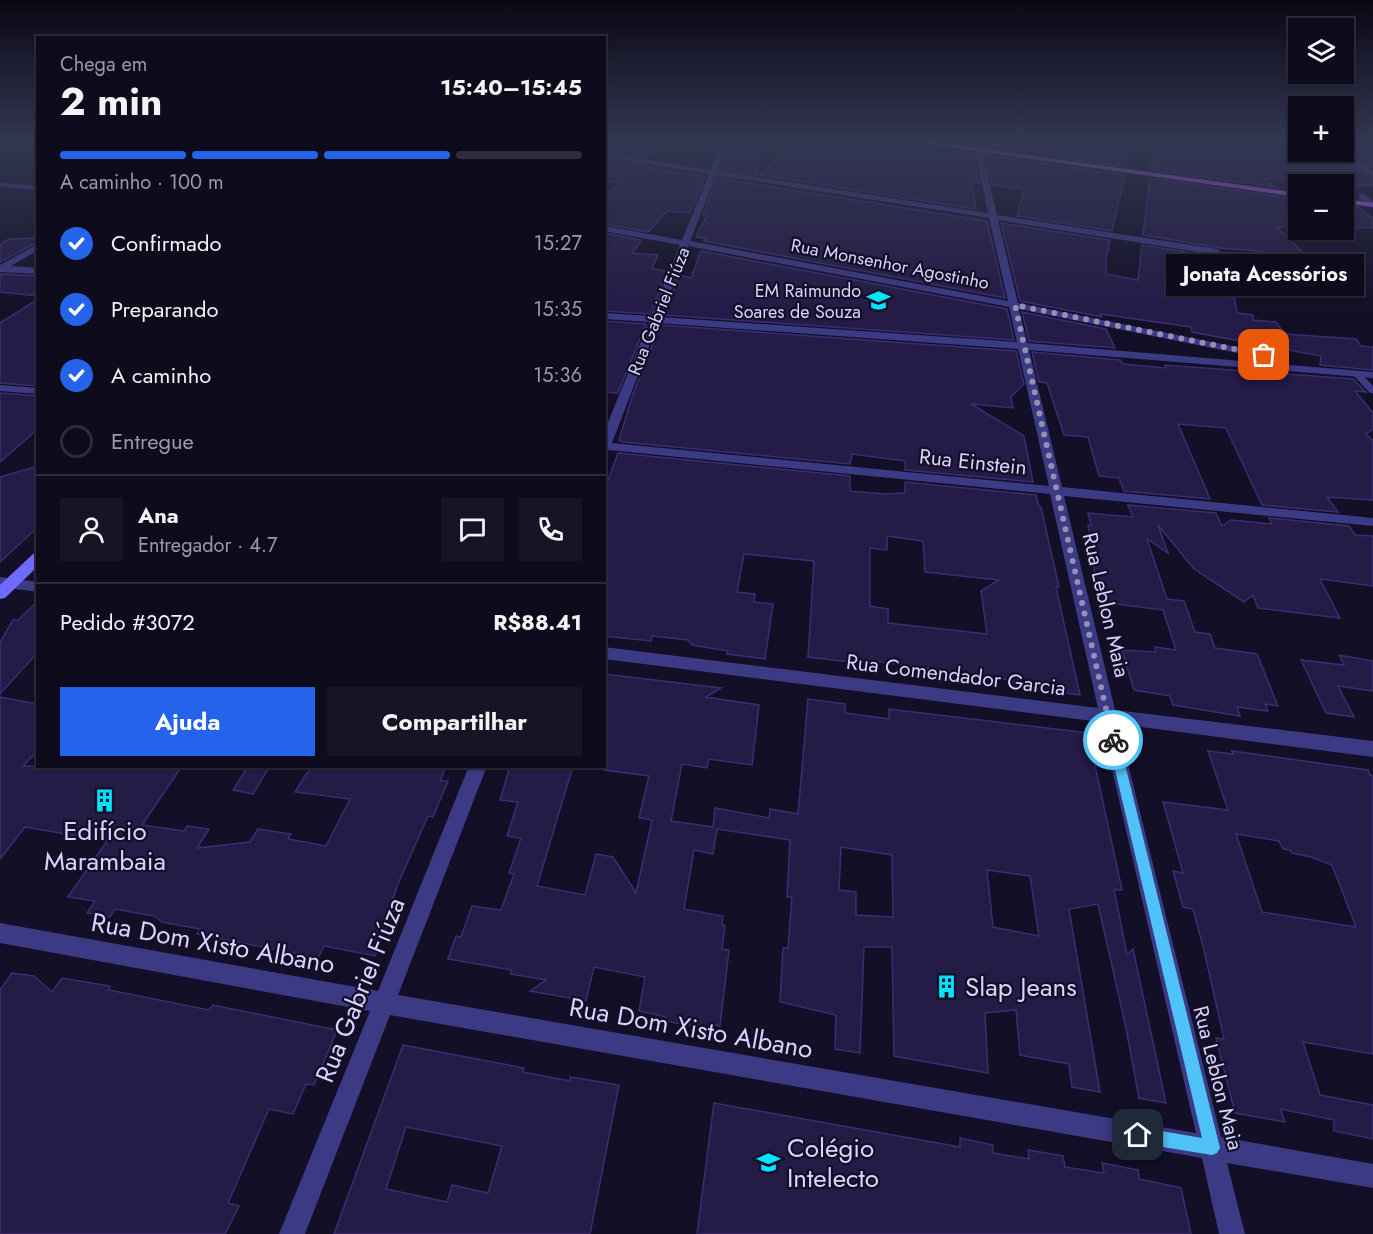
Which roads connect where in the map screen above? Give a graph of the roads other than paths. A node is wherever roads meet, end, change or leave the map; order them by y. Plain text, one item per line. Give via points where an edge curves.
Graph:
1 (705, 197) edge
2 (866, 197) edge
3 (988, 197) edge
4 (1354, 202) edge
5 (1373, 203) edge
6 (992, 216) junction
7 (606, 228) edge
8 (686, 243) junction
9 (36, 247) edge
10 (1217, 252) dead end
11 (0, 268) edge
12 (36, 271) edge
13 (1015, 305) junction
14 (606, 316) edge
15 (656, 320) junction
16 (1112, 341) joint
17 (1024, 346) junction
18 (1345, 372) junction
19 (1357, 374) junction
20 (1373, 375) edge
21 (0, 388) edge
22 (36, 391) edge
23 (1373, 391) edge
24 (606, 445) edge
25 (606, 447) edge
26 (1056, 490) junction
27 (1373, 522) edge
28 (36, 559) edge
29 (5, 583) edge
30 (36, 587) edge
31 (0, 594) edge
32 (606, 653) edge
33 (1107, 717) junction
34 (1373, 750) edge
35 (477, 768) edge
36 (0, 933) edge
37 (383, 1004) junction
38 (1212, 1148) junction
39 (1373, 1176) edge
40 (292, 1234) edge
41 (1233, 1234) edge

1 - 8 street, Rua Gabriel Fiúza
2 - 6 street
3 - 6 street, Rua Leblon Maia
4 - 5 main road
6 - 10 street
6 - 13 street, Rua Leblon Maia
7 - 8 street, Rua Monsenhor Agostinho
8 - 13 street, Rua Monsenhor Agostinho
8 - 15 street, Rua Gabriel Fiúza
9 - 11 street
11 - 12 street
13 - 17 street, Rua Leblon Maia
13 - 18 street, Rua Monsenhor Agostinho
14 - 15 street
15 - 17 street
15 - 24 street, Rua Gabriel Fiúza
16 - 16 street via 1251,361 1257,358 1106,326
17 - 18 street
17 - 26 street, Rua Leblon Maia
18 - 19 street
19 - 20 street
19 - 23 lane
21 - 22 street
25 - 26 street, Rua Einstein
26 - 27 street, Rua Einstein
26 - 33 street, Rua Leblon Maia
28 - 29 street
29 - 30 street
29 - 31 street
32 - 33 street, Rua Comendador Garcia
33 - 34 street, Rua Comendador Garcia
33 - 38 street, Rua Leblon Maia
35 - 37 street, Rua Gabriel Fiúza
36 - 37 street, Rua Dom Xisto Albano
37 - 38 street, Rua Dom Xisto Albano
37 - 40 street, Rua Gabriel Fiúza
38 - 39 street, Rua Dom Xisto Albano
38 - 41 street, Rua Leblon Maia

